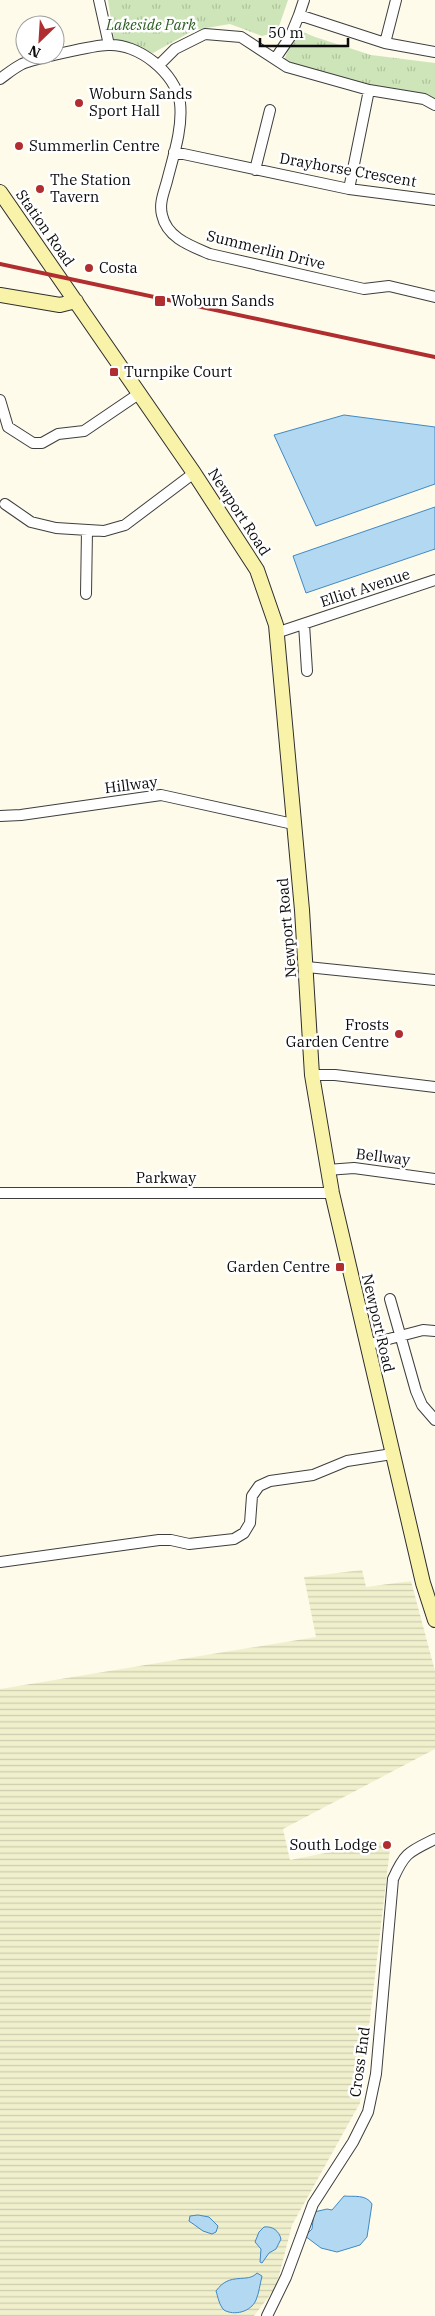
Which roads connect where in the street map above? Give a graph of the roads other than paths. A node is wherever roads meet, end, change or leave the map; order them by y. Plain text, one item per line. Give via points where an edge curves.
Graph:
1 (99, 0) edge
2 (304, 0) edge
3 (396, 0) edge
4 (299, 15) junction
5 (385, 43) junction
6 (108, 45) junction
7 (435, 52) edge
8 (274, 59) junction
9 (159, 66) junction
10 (0, 79) edge
11 (369, 90) junction
12 (435, 105) edge
13 (270, 110) dead end
14 (174, 152) junction
15 (255, 170) junction
16 (349, 189) junction
17 (0, 192) edge
18 (435, 200) edge
19 (63, 283) joint
20 (0, 294) edge
21 (435, 297) edge
22 (76, 301) junction
23 (140, 393) junction
24 (0, 400) edge
25 (4, 429) edge
26 (194, 473) junction
27 (5, 504) dead end
28 (87, 530) junction
29 (435, 580) edge
30 (86, 594) dead end
31 (304, 624) junction
32 (276, 633) junction
33 (307, 671) dead end
34 (0, 816) edge
35 (293, 824) junction
36 (307, 967) junction
37 (435, 980) edge
38 (312, 1075) junction
39 (435, 1087) edge
40 (327, 1170) junction
41 (435, 1179) edge
42 (0, 1193) edge
43 (332, 1193) junction
44 (390, 1299) dead end
45 (435, 1331) edge
46 (400, 1336) junction
47 (366, 1345) junction
48 (435, 1420) edge
49 (392, 1454) junction
50 (0, 1562) edge
51 (435, 1620) edge
52 (435, 1839) edge
53 (267, 2316) edge

1 - 6 street
2 - 4 street
3 - 5 street
4 - 5 street
4 - 8 street via 290,37
5 - 7 street
6 - 9 street, Summerlin Drive via 132,49
6 - 10 street, Summerlin Drive via 23,63
8 - 9 street via 240,37 205,34 175,49
8 - 11 street via 287,67
9 - 14 street, Summerlin Drive via 168,75 180,102
11 - 12 street via 424,99
11 - 16 street
13 - 15 street, Drayhorse Crescent
14 - 15 street, Drayhorse Crescent
14 - 21 street, Summerlin Drive via 161,204 162,216 168,229 190,246 210,254 364,289 389,286
15 - 16 street, Drayhorse Crescent
16 - 18 street, Drayhorse Crescent
17 - 19 street, Station Road
19 - 22 street, Newport Road
20 - 22 street via 60,305
22 - 23 street, Newport Road
23 - 25 street via 84,432 58,434 42,443 33,443
23 - 26 street, Newport Road
24 - 25 street
26 - 28 street via 125,525 104,531
26 - 32 street, Newport Road via 257,570
27 - 28 street via 31,522
28 - 30 street
29 - 31 street, Elliot Avenue
31 - 32 street, Elliot Avenue
31 - 33 street
32 - 35 street, Newport Road
34 - 35 street, Hillway via 20,816 161,795
35 - 36 street, Newport Road
36 - 37 street
36 - 38 street, Newport Road
38 - 39 street
38 - 40 street, Newport Road
40 - 41 street, Bellway via 354,1168
40 - 43 street, Newport Road
42 - 43 street, Parkway
43 - 47 street, Newport Road
44 - 46 street
45 - 46 street via 423,1330
46 - 47 street
46 - 48 street via 416,1391 422,1405
47 - 49 street, Newport Road
49 - 50 street via 347,1461 313,1475 270,1481 259,1486 252,1496 250,1523 244,1533 234,1539 189,1544 159,1540
49 - 51 street, Newport Road
52 - 53 street, Cross End via 402,1859 393,1879 376,2074 368,2112 353,2142 313,2204 286,2277

